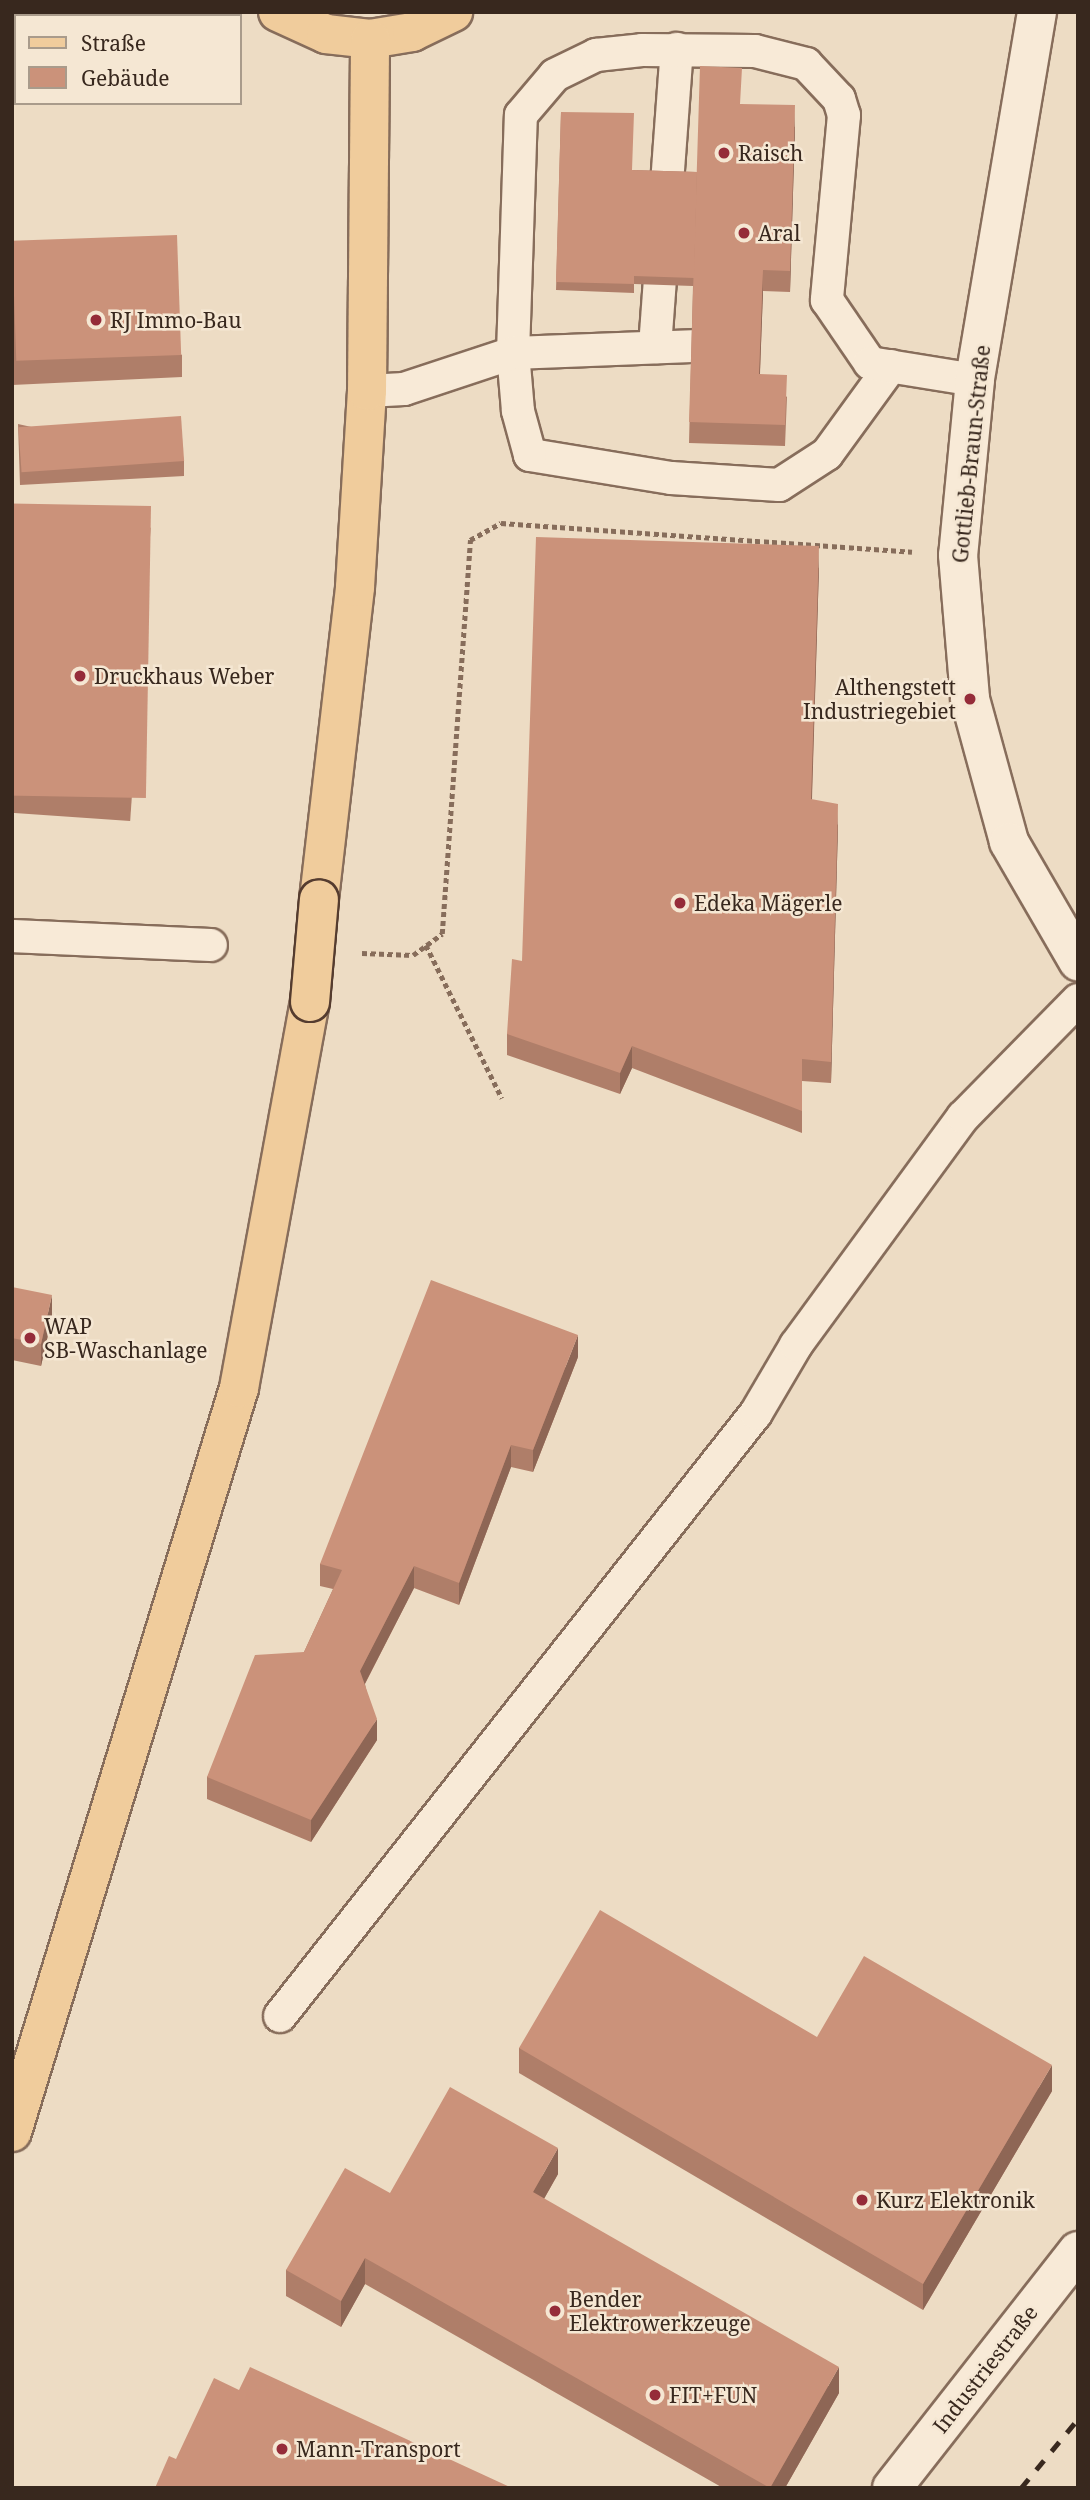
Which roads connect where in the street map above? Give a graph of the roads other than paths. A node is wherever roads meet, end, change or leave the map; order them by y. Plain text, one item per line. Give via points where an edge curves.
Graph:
1 (278, 12) edge
2 (453, 12) edge
3 (1037, 12) edge
4 (370, 39) junction
5 (677, 49) junction
6 (692, 346) edge
7 (655, 347) junction
8 (513, 353) junction
9 (891, 366) junction
10 (975, 380) junction
11 (367, 391) junction
12 (12, 936) edge
13 (211, 945) dead end
14 (1078, 961) edge
15 (1078, 1000) edge
16 (279, 2016) dead end
17 (12, 2132) edge
18 (1078, 2250) edge
19 (892, 2488) edge

1 - 4 main road via 327,34
2 - 4 main road via 412,33
3 - 10 street, Gottlieb-Braun-Straße
4 - 11 main road
5 - 7 lane
5 - 8 lane via 596,55 555,75 521,115
5 - 9 lane via 755,51 806,64 839,99 844,115 827,300 870,363
6 - 7 lane
7 - 8 lane
8 - 9 lane via 517,411 530,455 671,478 779,485 827,454
8 - 11 lane via 404,389
9 - 10 lane
10 - 14 street, Gottlieb-Braun-Straße via 958,555 970,699 1009,842
11 - 17 main road, bridge via 355,587 310,1002 239,1388
12 - 13 lane
15 - 16 lane via 963,1118 804,1334 757,1413
18 - 19 street, Industriestraße

